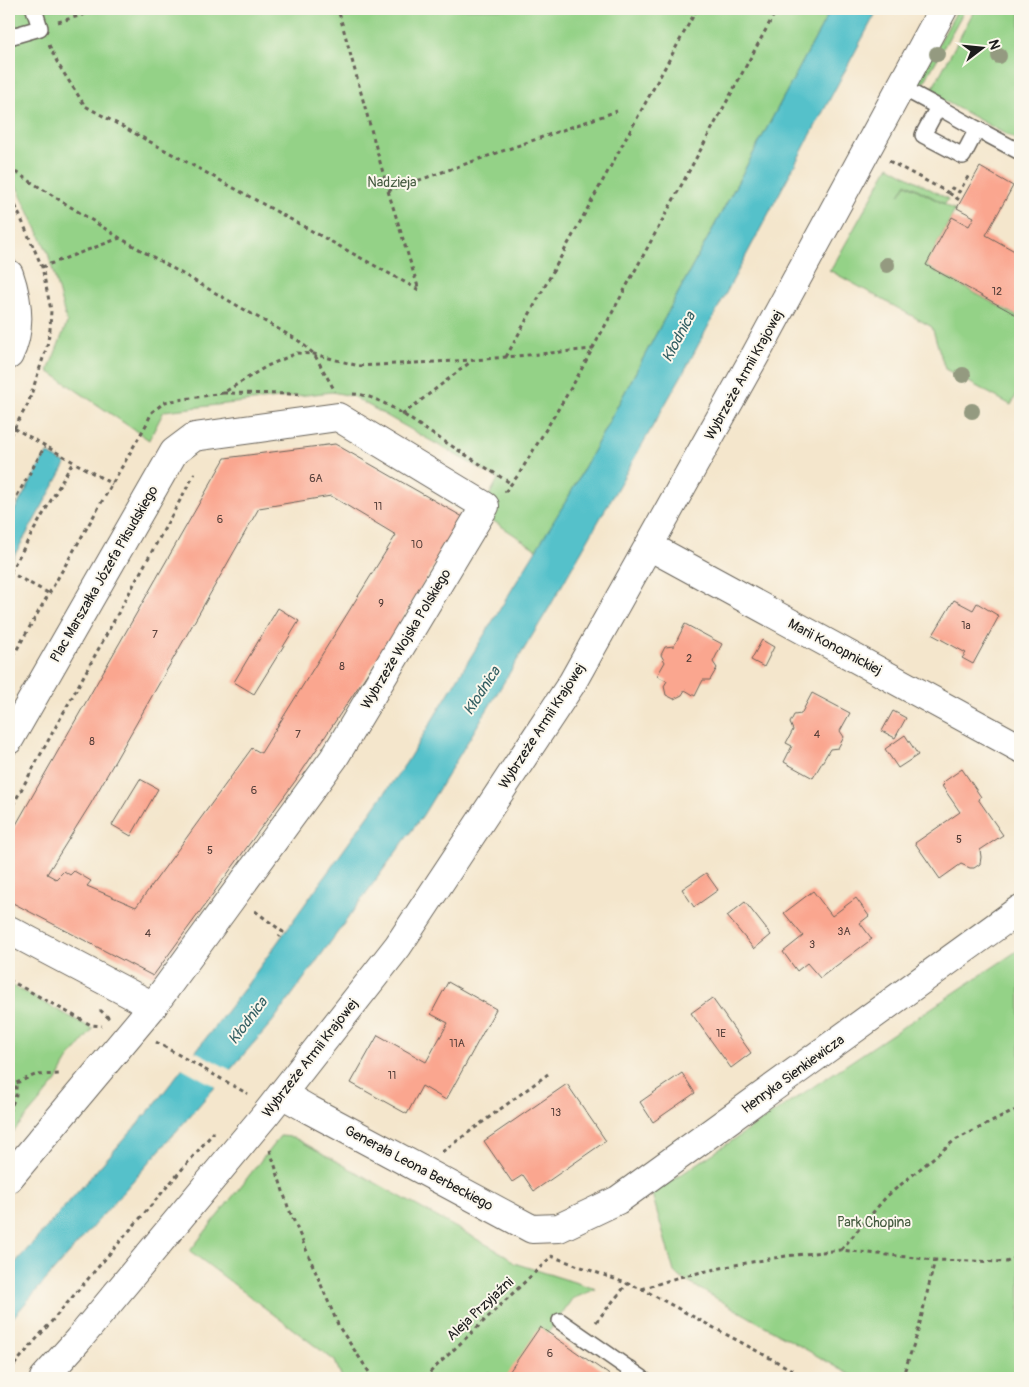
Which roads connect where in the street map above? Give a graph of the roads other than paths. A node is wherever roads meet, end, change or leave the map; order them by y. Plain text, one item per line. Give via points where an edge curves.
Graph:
1 (34, 9) edge
2 (942, 9) edge
3 (9, 37) edge
4 (901, 87) junction
5 (938, 107) junction
6 (977, 129) junction
7 (1020, 152) edge
8 (9, 274) edge
9 (9, 355) edge
10 (220, 433) joint
11 (649, 546) junction
12 (9, 740) edge
13 (1020, 748) edge
14 (1020, 909) edge
15 (9, 930) edge
16 (153, 1006) junction
17 (282, 1094) junction
18 (9, 1178) edge
19 (559, 1228) joint
20 (560, 1321) dead end
21 (44, 1378) edge
22 (642, 1378) edge

1 - 3 lane via 40,28
2 - 4 street, Wybrzeże Armii Krajowej
4 - 5 lane
4 - 11 street, Wybrzeże Armii Krajowej
5 - 6 lane
5 - 6 lane via 923,135 964,156
6 - 7 lane
8 - 9 street via 18,312
10 - 12 street, Plac Marszałka Józefa Piłsudskiego via 194,437 174,452
10 - 16 street, Wybrzeże Wojska Polskiego via 338,417 485,506 334,758
11 - 13 street, Marii Konopnickiej
11 - 17 street, Wybrzeże Armii Krajowej via 572,683 398,946
14 - 19 street, Henryka Sienkiewicza via 618,1200
15 - 16 street
16 - 18 street
17 - 19 street, Generała Leona Berbeckiego via 532,1229
17 - 21 street, Wybrzeże Armii Krajowej
20 - 22 lane

